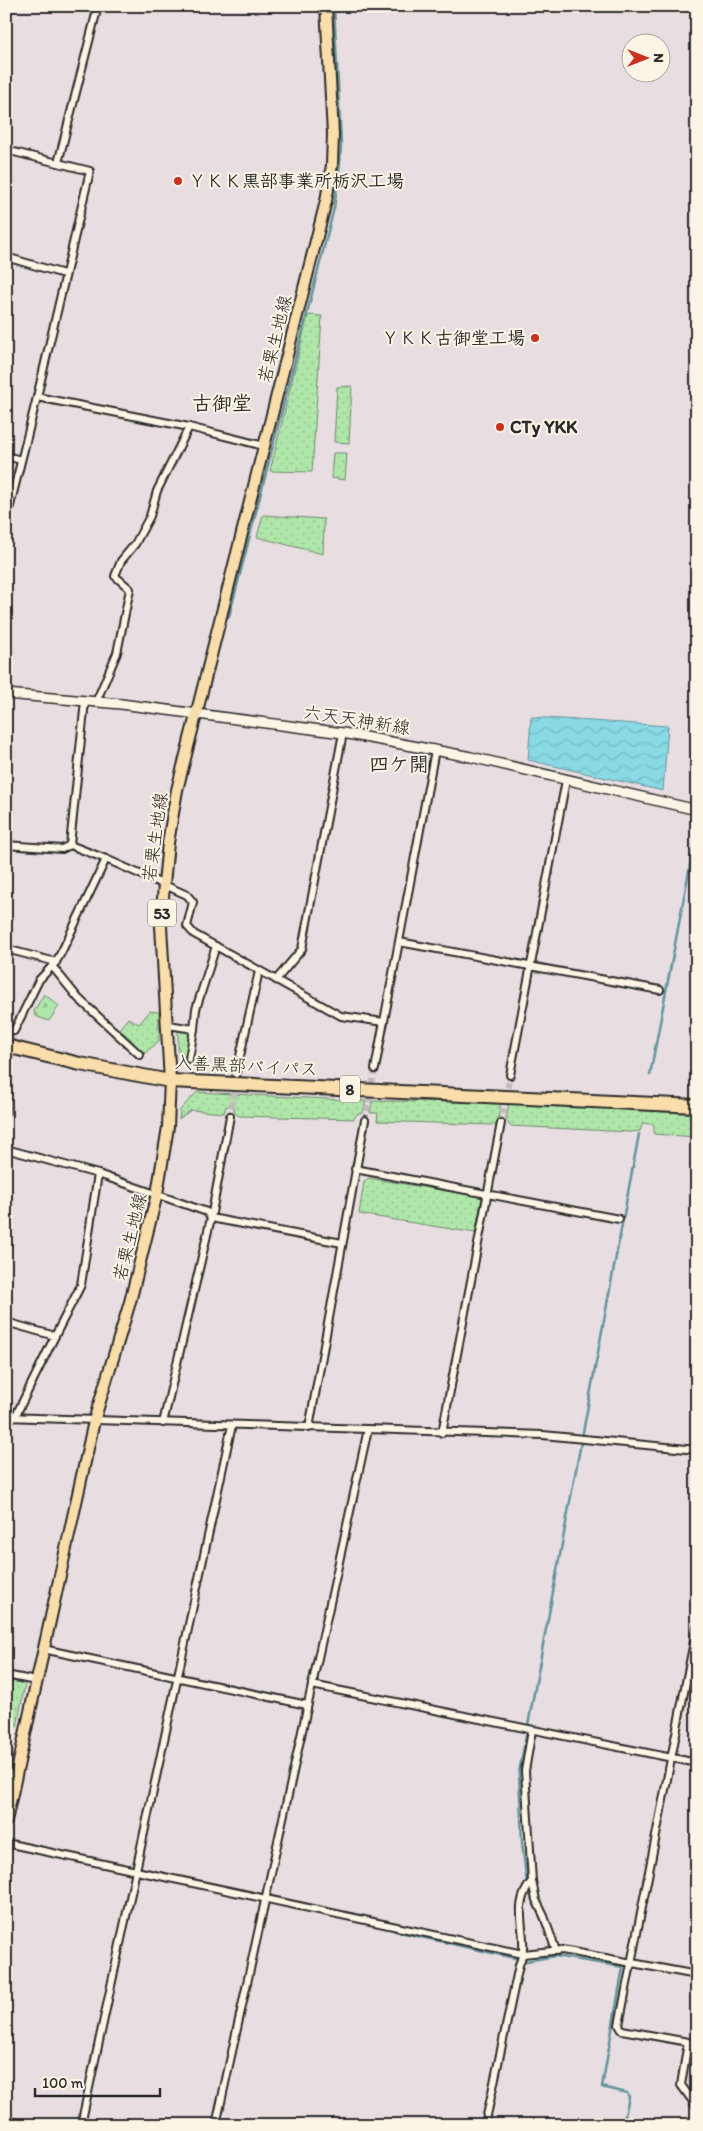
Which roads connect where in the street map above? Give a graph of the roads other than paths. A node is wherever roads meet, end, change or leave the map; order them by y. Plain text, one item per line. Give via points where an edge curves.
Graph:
1 (98, 6) edge
2 (326, 6) edge
3 (6, 150) edge
4 (58, 163) junction
5 (6, 257) edge
6 (64, 274) junction
7 (38, 396) junction
8 (189, 427) junction
9 (264, 446) junction
10 (6, 456) edge
11 (21, 460) junction
12 (6, 522) edge
13 (6, 694) edge
14 (84, 701) junction
15 (96, 702) junction
16 (197, 713) junction
17 (343, 733) junction
18 (435, 750) junction
19 (566, 780) junction
20 (697, 810) edge
21 (6, 845) edge
22 (70, 845) junction
23 (106, 859) junction
24 (164, 884) junction
25 (398, 942) junction
26 (216, 946) junction
27 (6, 949) edge
28 (54, 964) junction
29 (530, 967) junction
30 (259, 971) junction
31 (276, 980) junction
32 (660, 990) dead end
33 (384, 1022) junction
34 (168, 1025) junction
35 (194, 1029) junction
36 (14, 1032) tunnel mouth
37 (6, 1046) edge
38 (140, 1055) dead end
39 (189, 1059) dead end
40 (375, 1069) tunnel mouth
41 (236, 1074) tunnel mouth
42 (510, 1075) tunnel mouth
43 (170, 1081) junction
44 (6, 1098) edge
45 (697, 1106) edge
46 (6, 1112) edge
47 (230, 1116) tunnel mouth
48 (365, 1120) tunnel mouth
49 (500, 1124) tunnel mouth
50 (6, 1149) edge
51 (355, 1169) junction
52 (98, 1174) junction
53 (157, 1194) junction
54 (488, 1194) junction
55 (211, 1218) junction
56 (619, 1219) dead end
57 (342, 1243) junction
58 (6, 1322) edge
59 (55, 1336) junction
60 (6, 1417) edge
61 (15, 1417) junction
62 (94, 1421) junction
63 (163, 1423) junction
64 (232, 1425) junction
65 (309, 1428) junction
66 (368, 1429) junction
67 (442, 1433) junction
68 (697, 1450) edge
69 (697, 1626) edge
70 (43, 1649) junction
71 (6, 1675) edge
72 (177, 1678) junction
73 (36, 1681) junction
74 (312, 1685) junction
75 (307, 1706) junction
76 (532, 1730) junction
77 (672, 1758) junction
78 (697, 1763) edge
79 (6, 1821) edge
80 (6, 1843) edge
81 (135, 1870) junction
82 (532, 1881) junction
83 (265, 1898) junction
84 (556, 1951) junction
85 (523, 1954) junction
86 (631, 1963) junction
87 (697, 1975) edge
88 (697, 2107) edge
89 (6, 2120) edge
90 (26, 2125) edge
91 (81, 2125) edge
92 (216, 2125) edge
93 (485, 2125) edge

1 - 4 street
2 - 9 main road, 若栗生地線 / 53 via 332,165 326,201
3 - 4 street
4 - 6 street via 90,171
5 - 6 street
6 - 7 street
7 - 8 street
7 - 11 street
8 - 9 street
8 - 15 street via 157,491 150,516 115,576 130,589 117,653
9 - 16 main road, 若栗生地線 / 53
10 - 11 street
11 - 12 street
13 - 14 main road, 六天天神新線
14 - 15 main road, 六天天神新線
14 - 22 street
15 - 16 main road, 六天天神新線
16 - 17 main road, 六天天神新線
16 - 24 main road, 若栗生地線 / 53 via 177,790
17 - 18 main road, 六天天神新線
17 - 31 street via 302,949
18 - 19 main road, 六天天神新線
18 - 25 street
19 - 20 main road, 六天天神新線
19 - 29 street
21 - 22 street via 62,849
22 - 23 street
23 - 24 street
23 - 28 street
24 - 26 street via 188,895 193,902 187,926 194,934
24 - 34 main road, 若栗生地線 / 53 via 161,926
25 - 29 street
25 - 33 street
26 - 30 street
26 - 35 street via 196,1009
27 - 28 street
28 - 36 street via 39,980
28 - 38 street via 78,998
29 - 32 street
29 - 42 street
30 - 31 street
30 - 41 street
31 - 33 street via 341,1016
33 - 40 street
34 - 35 street
34 - 43 main road, 若栗生地線 / 53
35 - 39 street
37 - 43 highway, 入善黒部バイパス / 8
43 - 45 highway, 入善黒部バイパス / 8
43 - 53 main road, 若栗生地線 / 53 via 168,1127
44 - 46 street
47 - 55 street
48 - 51 street
49 - 54 street
50 - 52 street
51 - 54 street
51 - 57 street
52 - 53 street
52 - 59 street via 80,1286
53 - 55 street via 207,1212
53 - 62 main road, 若栗生地線 / 53 via 130,1302
54 - 56 street
54 - 67 street
55 - 57 street
55 - 63 street
57 - 65 street
58 - 59 street
59 - 61 street
60 - 61 street
61 - 62 street
62 - 63 street
62 - 70 main road, 若栗生地線 / 53
63 - 64 street
64 - 65 street
64 - 72 street
65 - 66 street
66 - 67 street
66 - 74 street
67 - 68 street via 542,1435
69 - 77 street
70 - 72 street
70 - 73 main road, 若栗生地線 / 53
71 - 73 street
72 - 75 street
72 - 81 street
73 - 79 main road, 若栗生地線 / 53
74 - 75 street
74 - 76 street
75 - 83 street
76 - 77 street
76 - 82 street via 525,1771
77 - 78 street
77 - 86 street
80 - 81 street
81 - 83 street
81 - 91 street
82 - 84 street
82 - 85 street via 523,1892 521,1901
83 - 85 street
83 - 92 street
84 - 85 street
84 - 86 street
85 - 93 street
86 - 87 street
86 - 88 street via 619,2025 622,2030 688,2042 680,2085
89 - 90 street

